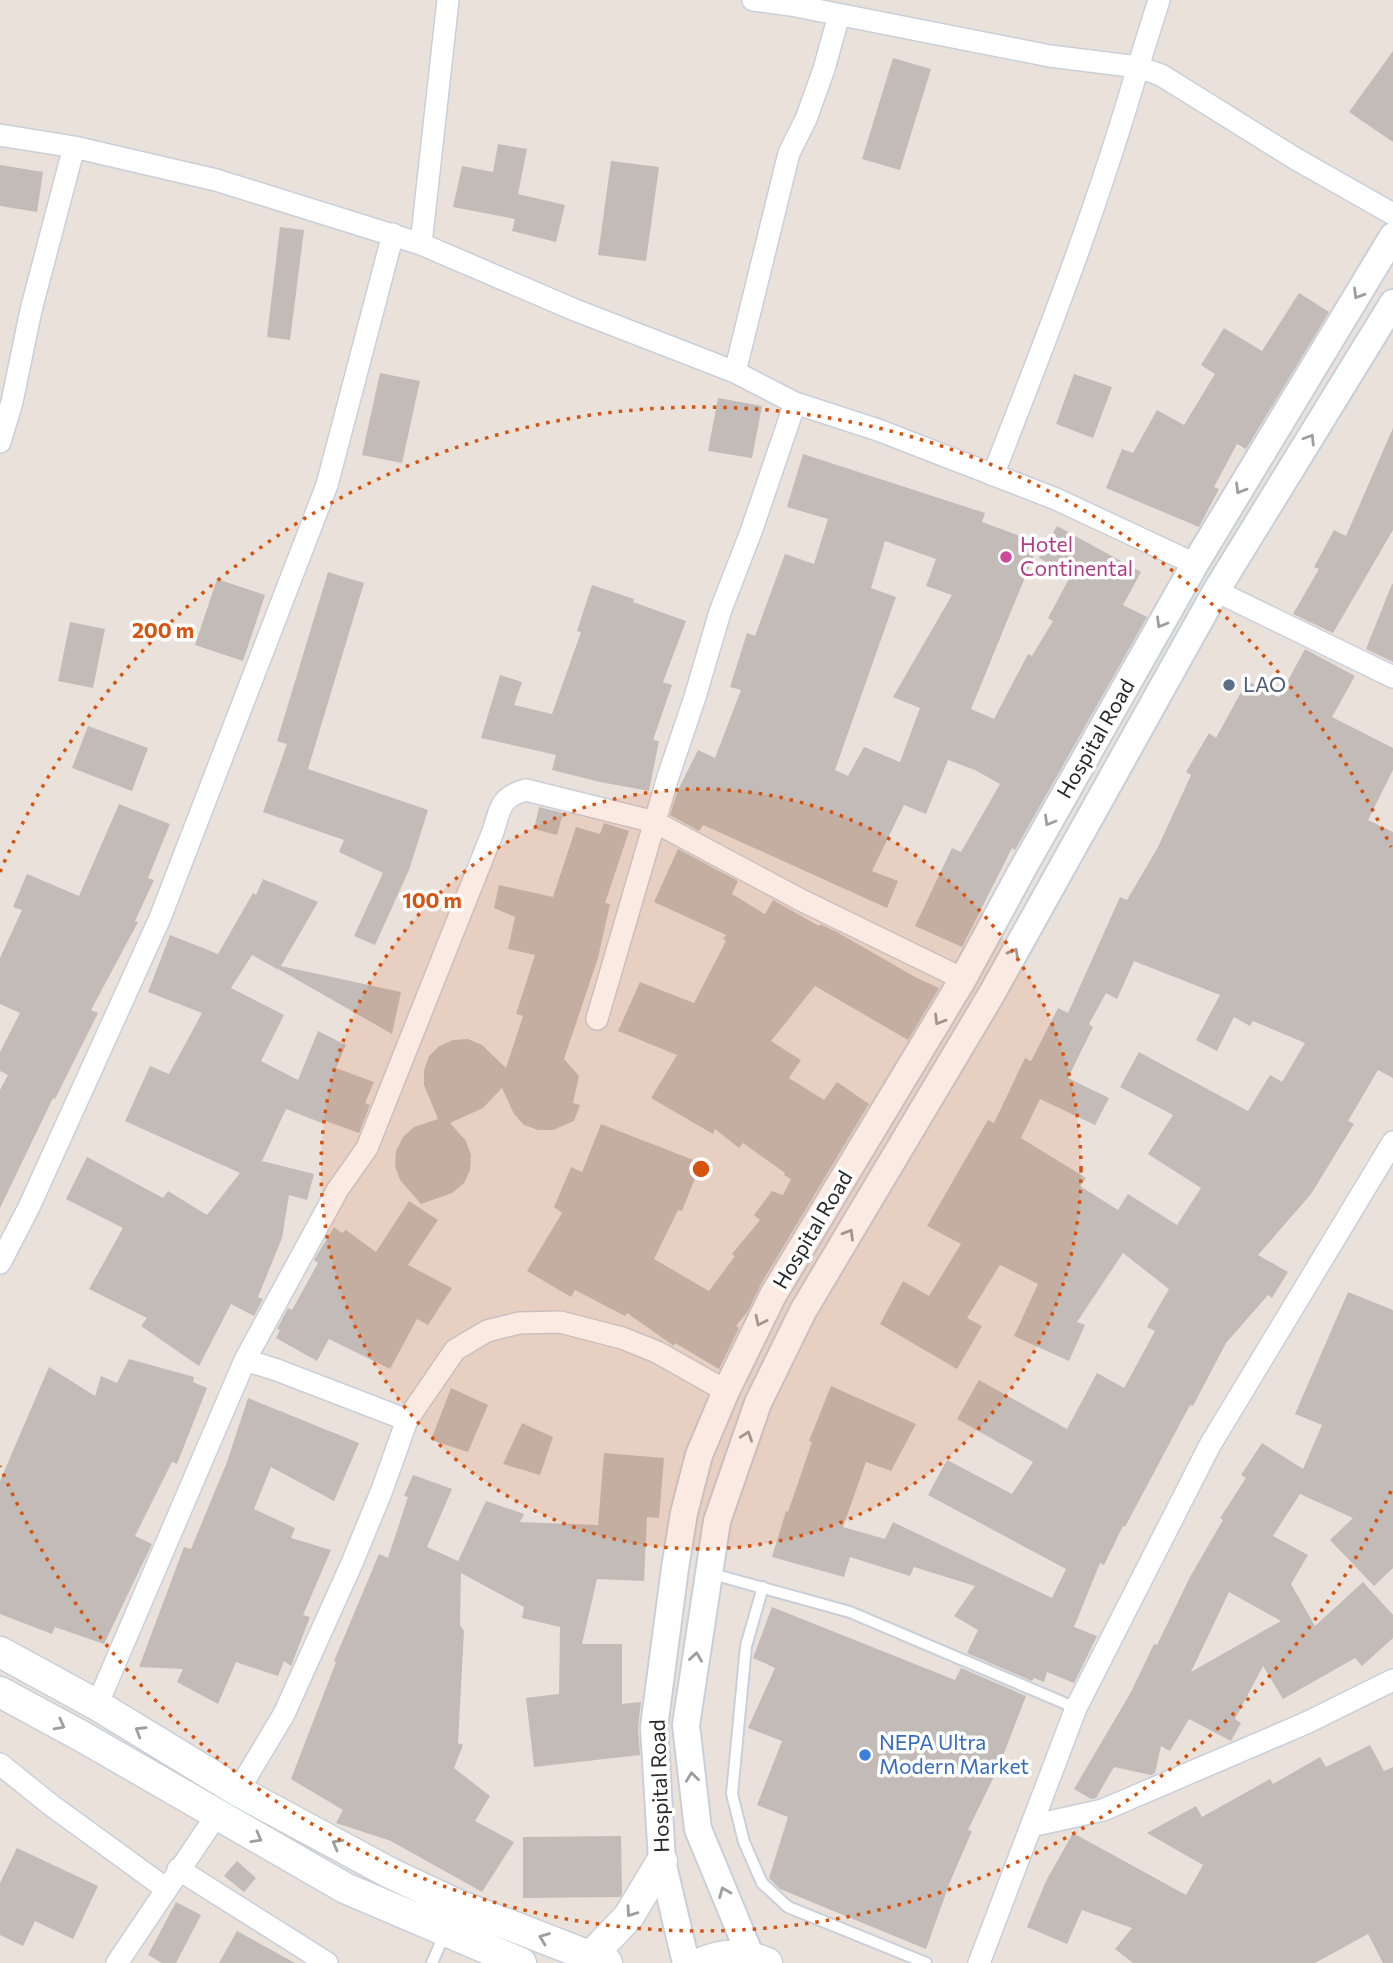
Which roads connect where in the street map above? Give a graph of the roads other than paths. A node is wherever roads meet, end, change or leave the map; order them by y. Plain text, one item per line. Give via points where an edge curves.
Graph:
1 (448, 0) edge
2 (753, 0) edge
3 (1159, 0) edge
4 (839, 15) junction
5 (1138, 67) junction
6 (0, 135) edge
7 (74, 148) junction
8 (1393, 214) edge
9 (393, 234) junction
10 (1393, 236) edge
11 (421, 244) junction
12 (1393, 303) edge
13 (735, 372) junction
14 (795, 403) junction
15 (0, 442) edge
16 (993, 475) junction
17 (1195, 564) junction
18 (1219, 586) junction
19 (1393, 677) edge
20 (655, 822) junction
21 (963, 979) junction
22 (597, 1019) dead end
23 (1393, 1142) edge
24 (0, 1263) edge
25 (245, 1360) junction
26 (726, 1391) junction
27 (407, 1420) junction
28 (709, 1573) junction
29 (763, 1587) junction
30 (0, 1652) edge
31 (1393, 1680) edge
32 (0, 1692) edge
33 (97, 1705) junction
34 (1076, 1707) junction
35 (0, 1764) edge
36 (238, 1791) junction
37 (216, 1816) junction
38 (1031, 1826) junction
39 (662, 1861) junction
40 (178, 1870) junction
41 (166, 1888) junction
42 (452, 1919) junction
43 (759, 1959) edge
44 (599, 1960) edge
45 (117, 1963) edge
46 (327, 1963) edge
47 (432, 1963) edge
48 (521, 1963) edge
49 (686, 1963) edge
50 (701, 1963) edge
51 (926, 1963) edge
52 (979, 1963) edge

1 - 11 street
2 - 4 street
3 - 5 street
4 - 5 street via 1050,56
4 - 13 street via 806,119 789,153
5 - 8 street via 1161,75
5 - 16 street via 1051,328
6 - 7 street
7 - 9 street via 216,180
7 - 15 street
9 - 11 street
9 - 24 street via 327,485 160,918
10 -> 17 street, Hospital Road
11 - 13 street
18 -> 12 street, Hospital Road
13 - 14 street
14 - 16 street
14 - 20 street via 720,612
16 - 17 street
17 -> 21 street, Hospital Road
18 - 19 street
28 -> 18 street, Hospital Road via 717,1521 758,1404 803,1311 991,995
20 - 21 street
20 - 22 street
20 - 25 street via 526,790 507,797 367,1148 338,1189
21 -> 26 street, Hospital Road via 773,1295
23 - 34 street via 1210,1445
25 - 27 street
25 - 33 street
26 - 27 street via 682,1363 622,1338 559,1322 519,1323 487,1331 455,1350
26 - 39 street, Hospital Road via 699,1455 675,1568 654,1727
27 - 36 street via 357,1551 284,1714
28 - 29 lane
43 -> 28 street, Hospital Road via 698,1829 686,1725
29 - 34 lane via 850,1612
29 - 51 lane via 746,1646 732,1794 744,1843 762,1883 788,1907
30 - 33 main road
31 - 38 street via 1306,1723 1103,1810
32 -> 37 main road
36 -> 33 main road
34 - 38 street
35 - 41 street
42 -> 36 main road via 390,1873
37 - 40 street
37 -> 42 main road via 345,1888
38 - 52 street
39 -> 44 main road
39 - 49 street, Hospital Road
40 - 41 street
40 - 46 street
41 - 45 street
44 -> 42 main road
42 - 47 lane
42 - 48 main road
43 - 50 main road via 719,1955

